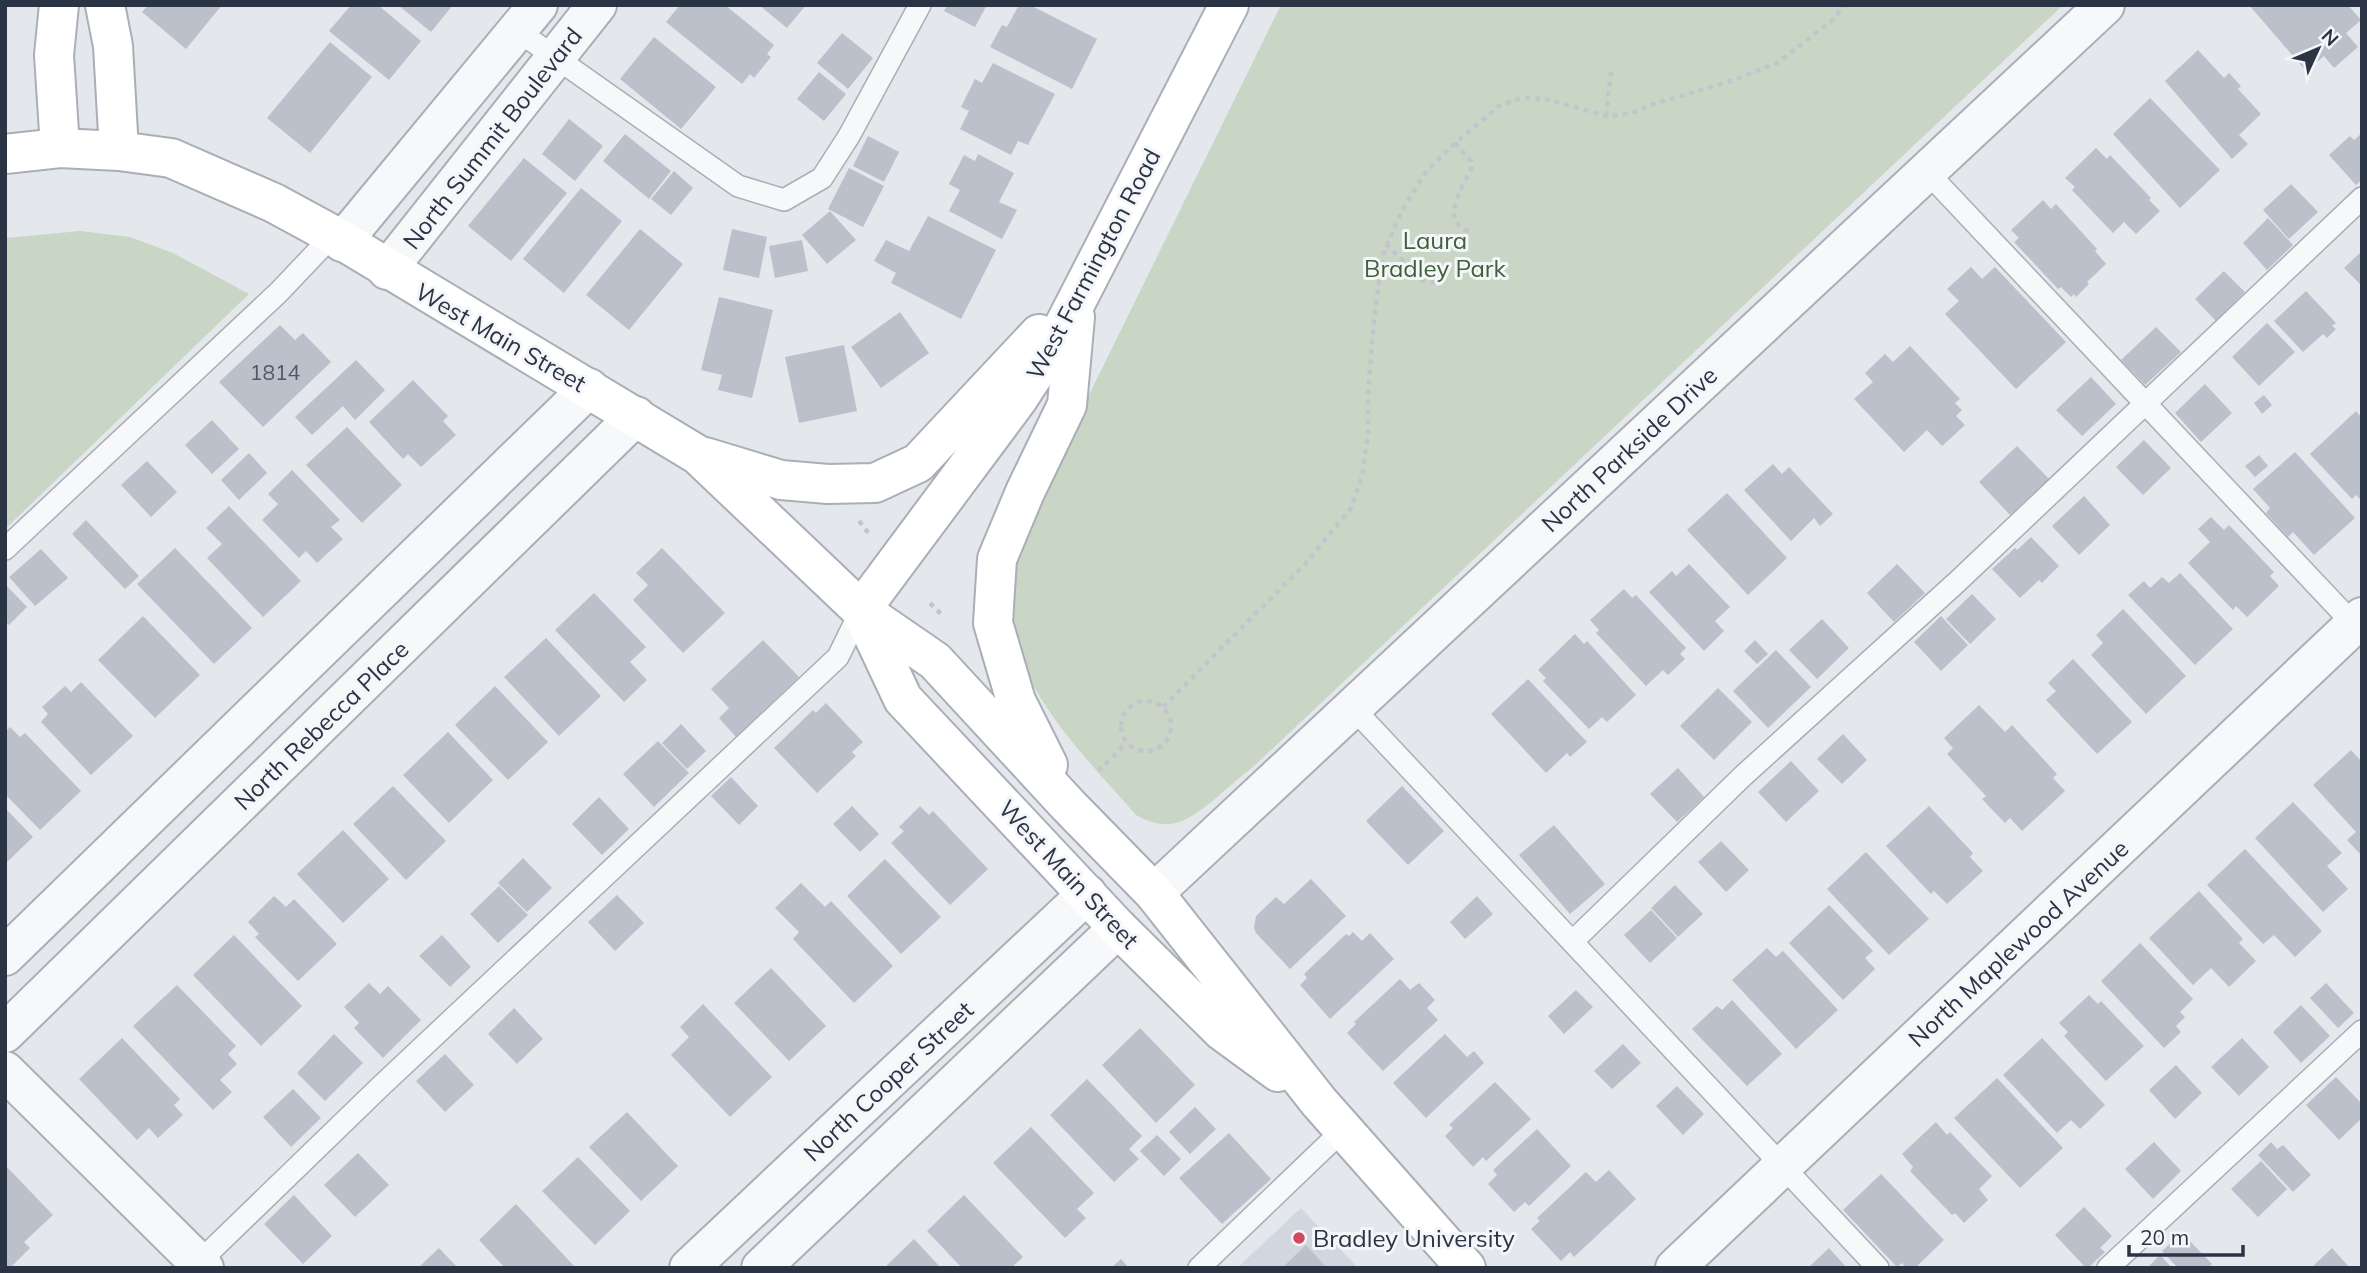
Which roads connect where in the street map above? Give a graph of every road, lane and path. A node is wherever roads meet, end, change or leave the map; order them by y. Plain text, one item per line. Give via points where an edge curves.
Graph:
1 (59, 5) edge
2 (105, 5) edge
3 (597, 5) edge
4 (920, 5) edge
5 (1229, 5) edge
6 (1844, 5) edge
7 (2105, 5) edge
8 (528, 18) edge
9 (554, 58) junction
10 (1611, 72) dead end
11 (1606, 116) junction
12 (1455, 143) junction
13 (91, 150) junction
14 (5, 154) edge
15 (1927, 172) junction
16 (2362, 198) edge
17 (1471, 232) dead end
18 (338, 239) junction
19 (1386, 244) junction
20 (387, 270) junction
21 (1445, 278) dead end
22 (1077, 304) junction
23 (589, 388) junction
24 (2145, 402) junction
25 (636, 416) junction
26 (698, 455) junction
27 (856, 517) dead end
28 (869, 534) dead end
29 (5, 549) edge
30 (861, 610) junction
31 (2359, 625) edge
32 (1163, 707) junction
33 (1352, 707) junction
34 (1127, 743) junction
35 (1098, 771) dead end
36 (1068, 805) junction
37 (1154, 893) junction
38 (1087, 894) junction
39 (1118, 928) junction
40 (1572, 942) junction
41 (5, 956) edge
42 (2362, 1031) edge
43 (5, 1033) edge
44 (5, 1071) edge
45 (1331, 1115) junction
46 (1783, 1166) junction
47 (198, 1266) edge
48 (690, 1268) edge
49 (761, 1268) edge
50 (1199, 1268) edge
51 (1465, 1268) edge
52 (1675, 1268) edge
53 (1878, 1268) edge
54 (2108, 1268) edge

1 - 13 main road via 54,55
2 - 13 main road via 113,46
3 - 9 street, North Summit Boulevard
4 - 9 lane via 822,178 784,200 738,186
5 - 22 main road, West Farmington Road
6 - 11 path via 1835,18 1779,62 1629,114
7 - 15 street, North Parkside Drive
8 - 9 lane
8 - 18 street, North Summit Boulevard
9 - 20 street, North Summit Boulevard
10 - 11 path
11 - 12 path via 1546,99 1522,98 1499,106
12 - 17 path via 1472,167 1455,209 1455,221
12 - 19 path via 1425,173
13 - 14 main road, West Main Street
13 - 18 main road, West Main Street via 171,158 274,203
15 - 24 lane
15 - 33 street, North Parkside Drive
16 - 24 lane
18 - 20 main road, West Main Street
18 - 29 lane
19 - 21 path via 1423,281 1439,283
19 - 32 path via 1373,331 1368,434 1352,508 1306,563
20 - 23 main road, West Main Street
22 - 26 main road via 1047,325 918,463 875,482 780,480
22 - 30 main road, West Farmington Road via 1018,399
22 - 36 main road via 1067,405 997,559 993,624 1016,701
23 - 25 main road, West Main Street
23 - 41 street
24 - 31 lane
24 - 40 lane via 1958,582 1744,775
25 - 26 main road, West Main Street
25 - 43 street, North Rebecca Place
26 - 30 main road, West Main Street
27 - 28 path
30 - 36 main road, West Main Street via 935,661
30 - 38 main road, West Main Street via 903,699
30 - 47 lane via 838,657 372,1095
31 - 46 street, North Maplewood Avenue
32 - 34 path via 1149,701 1126,711 1121,727
32 - 34 path via 1170,724 1163,745 1149,752
33 - 37 street, North Parkside Drive
33 - 40 lane
34 - 35 path
36 - 37 main road, West Main Street
37 - 45 main road, West Main Street
38 - 39 main road, West Main Street
38 - 48 street, North Cooper Street
39 - 45 main road, West Main Street via 1222,1031
39 - 49 street, North Cooper Street
40 - 46 lane
42 - 54 lane
44 - 47 street
45 - 50 lane
45 - 51 main road, West Main Street
46 - 52 street, North Maplewood Avenue
46 - 53 lane

